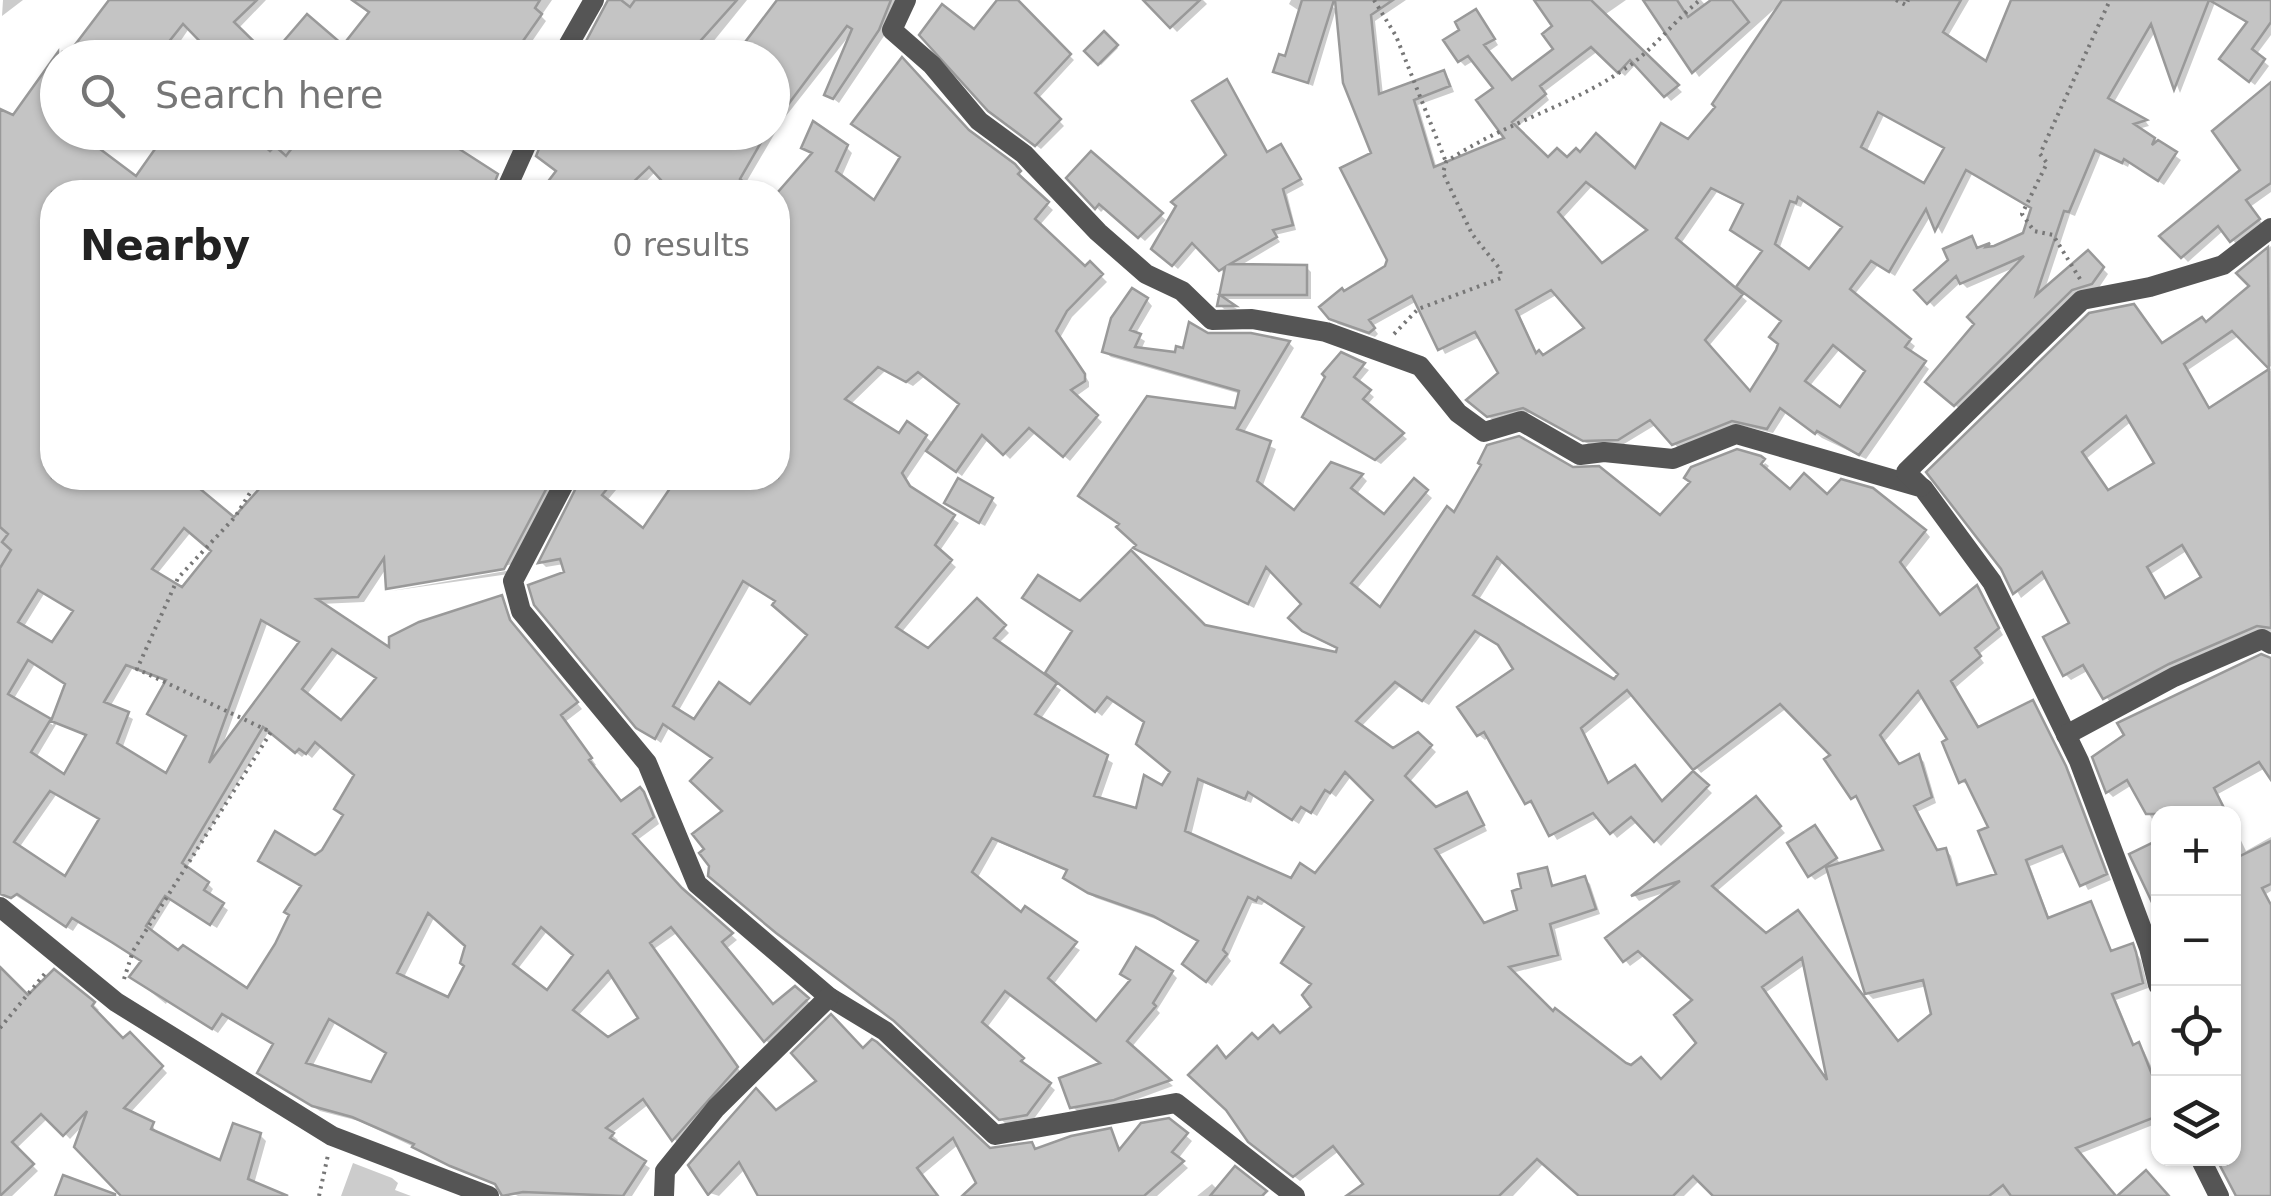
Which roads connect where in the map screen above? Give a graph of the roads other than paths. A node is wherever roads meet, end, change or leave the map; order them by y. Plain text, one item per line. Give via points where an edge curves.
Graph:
1 (594, 0) edge
2 (906, 0) edge
3 (571, 40) edge
4 (524, 150) edge
5 (510, 180) edge
6 (2271, 228) edge
7 (1923, 488) junction
8 (561, 490) edge
9 (2271, 644) edge
10 (2066, 735) junction
11 (0, 907) edge
12 (2151, 953) edge
13 (829, 997) junction
14 (2204, 1166) edge
15 (489, 1196) edge
16 (664, 1196) edge
17 (1295, 1196) edge
18 (2219, 1196) edge

1 - 3 street
2 - 7 street via 892,30 979,121 1024,154 1146,274 1182,291 1212,320 1308,329 1420,366 1458,414 1484,432 1521,421 1580,454 1672,459 1736,434
4 - 5 street
6 - 7 street via 2223,265 2082,300 1906,472
7 - 10 street via 1992,582
8 - 13 street via 513,580 521,611 647,763 697,884
9 - 10 street via 2262,639 2174,676
10 - 12 street
11 - 15 street via 116,1002 332,1136
13 - 16 street via 716,1108 665,1170
13 - 17 street via 885,1031 994,1135 1176,1103
14 - 18 street

